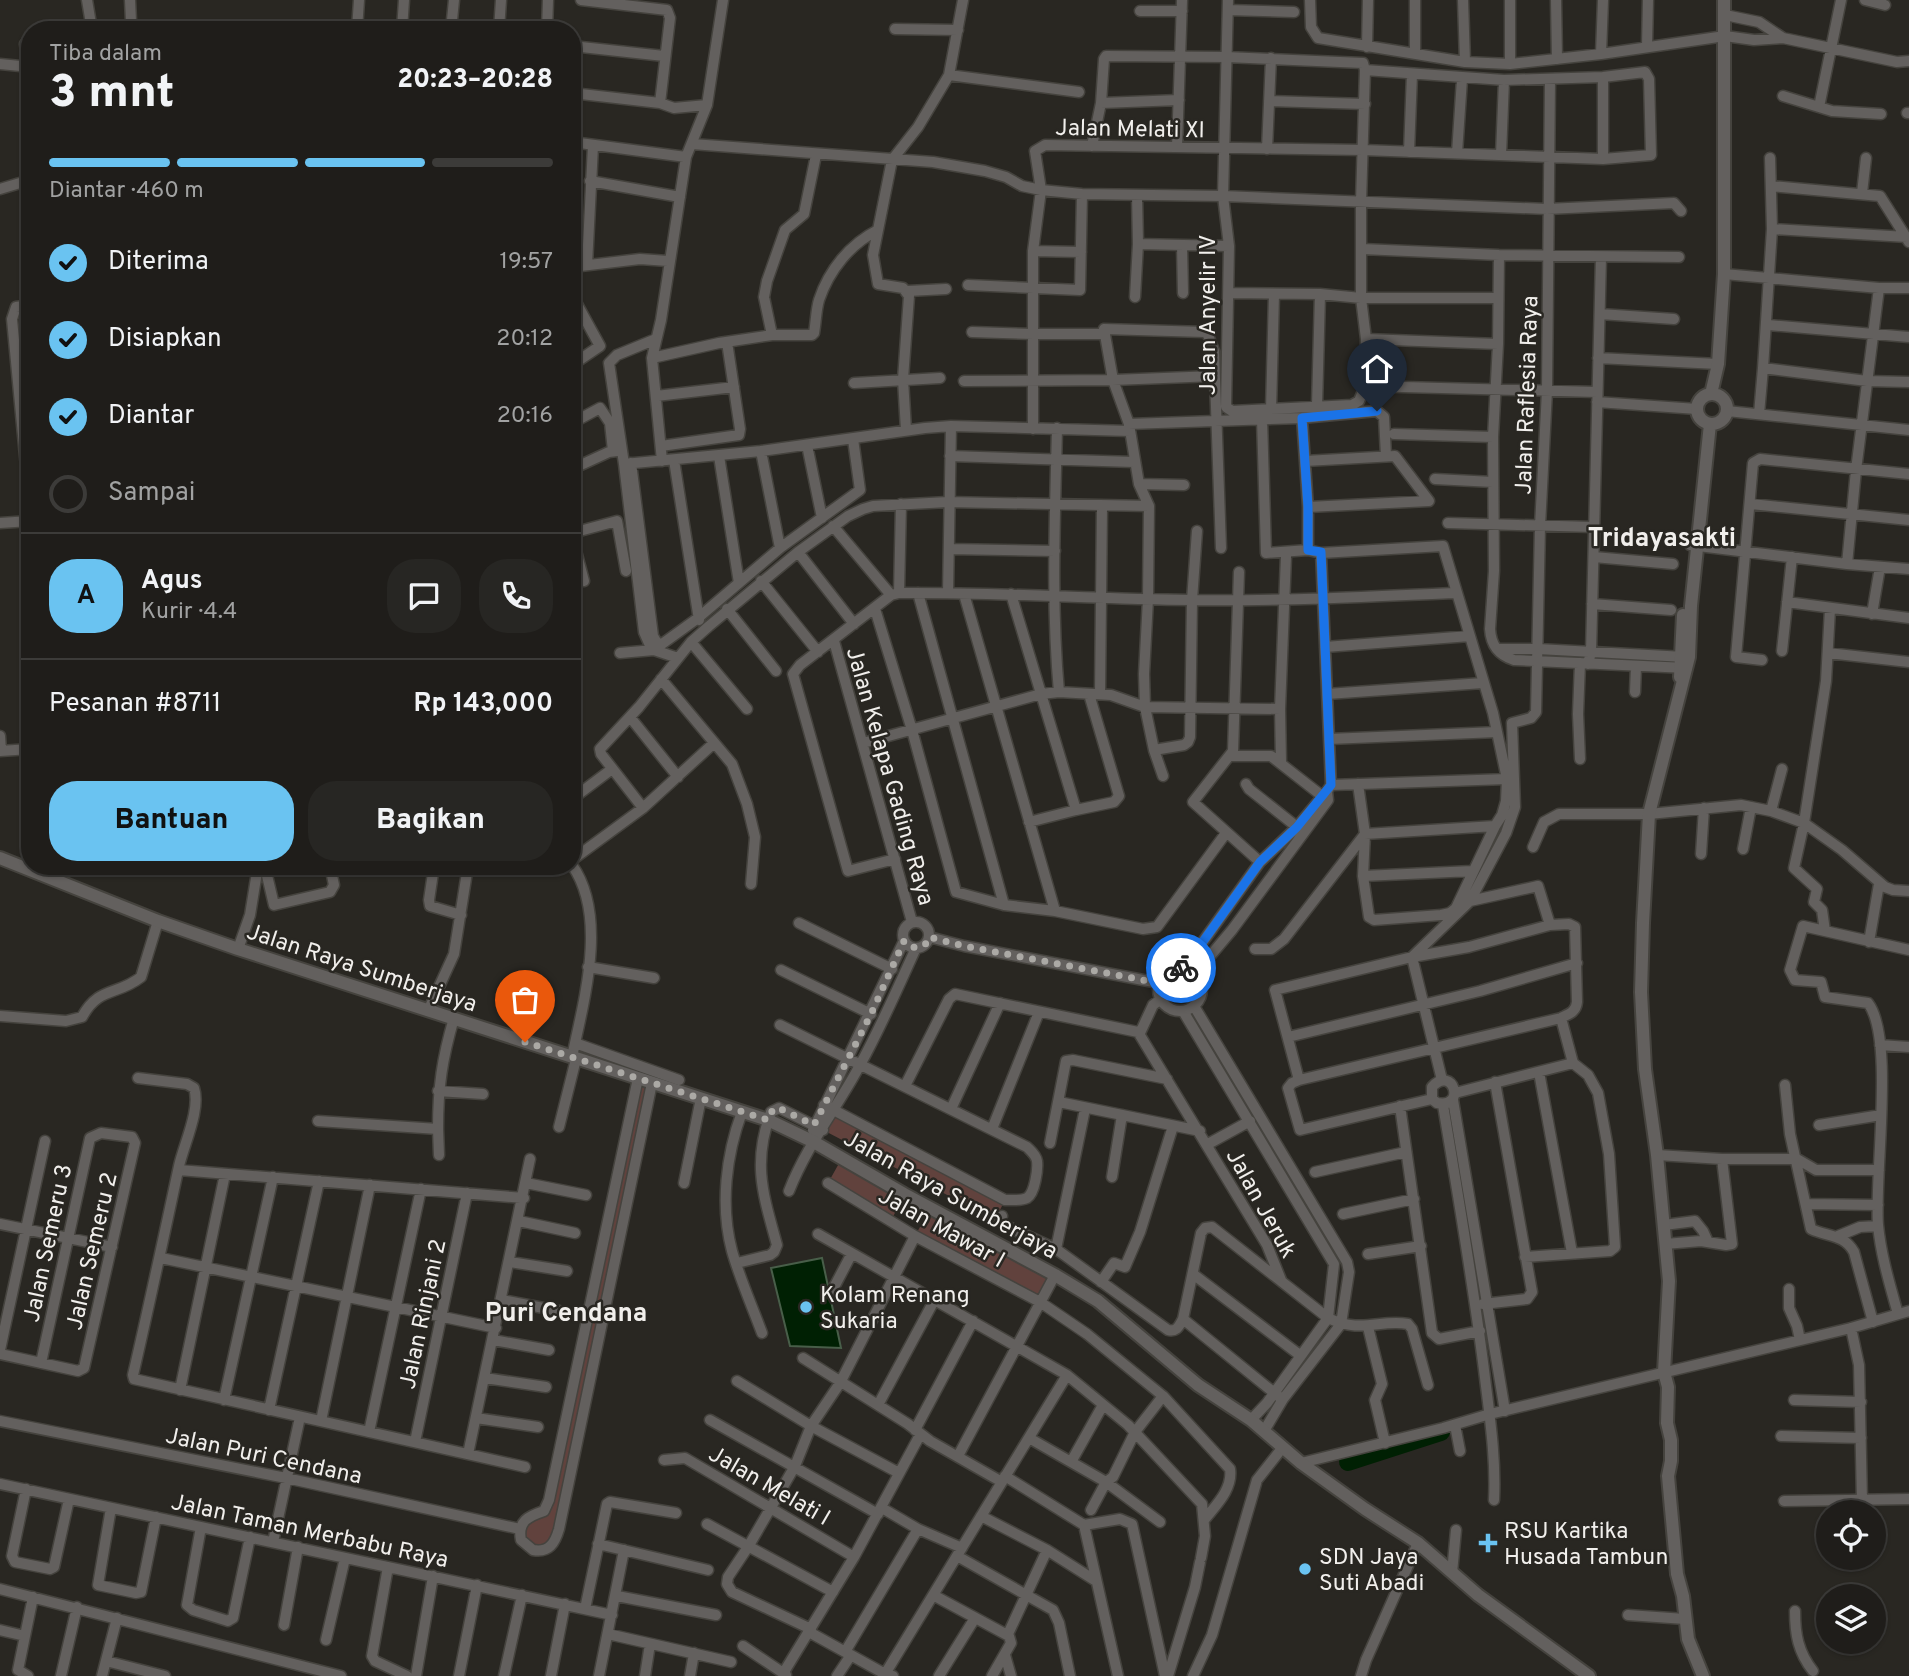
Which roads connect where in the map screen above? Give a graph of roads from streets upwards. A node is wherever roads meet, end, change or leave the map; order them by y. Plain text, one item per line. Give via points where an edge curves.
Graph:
1 (87, 0) edge
2 (130, 0) edge
3 (359, 0) edge
4 (404, 0) edge
5 (454, 0) edge
6 (501, 0) edge
7 (548, 0) edge
8 (584, 0) edge
9 (723, 0) edge
10 (963, 0) edge
11 (1310, 0) edge
12 (1368, 0) edge
13 (1415, 0) edge
14 (1463, 0) edge
15 (1510, 0) edge
16 (1556, 0) edge
17 (1602, 0) edge
18 (1648, 0) edge
19 (1724, 0) edge
20 (1841, 0) edge
21 (1866, 0) edge
22 (1228, 5) edge
23 (1885, 5) dead end
24 (1182, 6) edge
25 (1140, 11) dead end
26 (1294, 12) dead end
27 (1725, 15) junction
28 (90, 21) edge
29 (131, 21) edge
30 (358, 21) edge
31 (403, 21) edge
32 (452, 21) edge
33 (500, 21) edge
34 (547, 21) edge
35 (895, 29) dead end
36 (958, 30) junction
37 (1725, 36) junction
38 (1783, 38) junction
39 (1647, 46) junction
40 (581, 47) edge
41 (1367, 47) junction
42 (1831, 47) junction
43 (1415, 53) junction
44 (1601, 54) junction
45 (664, 57) junction
46 (1180, 57) junction
47 (1226, 57) junction
48 (1271, 58) junction
49 (1557, 59) junction
50 (1909, 61) edge
51 (1465, 62) junction
52 (0, 64) edge
53 (1510, 64) junction
54 (21, 66) edge
55 (1365, 70) junction
56 (1412, 74) junction
57 (949, 75) junction
58 (1603, 77) junction
59 (1462, 79) junction
60 (1550, 79) junction
61 (1504, 80) junction
62 (1079, 92) dead end
63 (581, 94) edge
64 (1783, 96) dead end
65 (1179, 100) junction
66 (1269, 101) junction
67 (660, 103) junction
68 (1101, 103) junction
69 (1364, 104) junction
70 (707, 105) junction
71 (1819, 107) junction
72 (1881, 114) dead end
73 (581, 144) edge
74 (692, 144) junction
75 (593, 146) junction
76 (1092, 146) junction
77 (1177, 148) junction
78 (1224, 148) junction
79 (1267, 149) junction
80 (1363, 150) junction
81 (1409, 152) junction
82 (1457, 153) junction
83 (816, 155) junction
84 (1501, 155) junction
85 (1548, 156) junction
86 (686, 158) junction
87 (1770, 158) dead end
88 (1603, 159) junction
89 (1866, 159) dead end
90 (892, 160) junction
91 (590, 181) junction
92 (21, 183) edge
93 (1771, 186) junction
94 (0, 189) edge
95 (1041, 190) junction
96 (1862, 192) junction
97 (1082, 194) junction
98 (1137, 195) junction
99 (1223, 195) junction
100 (680, 197) junction
101 (1361, 202) junction
102 (1547, 209) junction
103 (1681, 211) dead end
104 (1772, 229) junction
105 (878, 230) junction
106 (1908, 239) edge
107 (1138, 244) junction
108 (1182, 246) junction
109 (1229, 246) junction
110 (1362, 248) junction
111 (1033, 251) junction
112 (1081, 252) junction
113 (1499, 255) junction
114 (1550, 255) junction
115 (1601, 257) junction
116 (1679, 257) dead end
117 (668, 261) junction
118 (587, 265) junction
119 (581, 266) edge
120 (1724, 274) junction
121 (1770, 278) junction
122 (968, 285) dead end
123 (1033, 288) junction
124 (1879, 288) junction
125 (1909, 288) edge
126 (946, 289) dead end
127 (908, 291) junction
128 (1183, 293) dead end
129 (1229, 293) junction
130 (1274, 294) junction
131 (1320, 294) junction
132 (1135, 297) dead end
133 (1361, 298) junction
134 (1498, 298) junction
135 (21, 306) edge
136 (581, 311) edge
137 (1600, 314) junction
138 (1674, 319) dead end
139 (1768, 325) junction
140 (1104, 331) junction
141 (972, 332) dead end
142 (1033, 334) junction
143 (772, 335) junction
144 (1872, 335) junction
145 (1909, 337) edge
146 (656, 339) junction
147 (1366, 339) junction
148 (727, 342) junction
149 (1498, 344) junction
150 (652, 358) junction
151 (1598, 358) junction
152 (581, 360) edge
153 (1718, 364) junction
154 (1763, 368) junction
155 (1215, 376) junction
156 (940, 378) dead end
157 (903, 379) junction
158 (1033, 380) junction
159 (1113, 380) junction
160 (964, 381) dead end
161 (1867, 381) junction
162 (1909, 382) edge
163 (854, 383) dead end
164 (1365, 386) junction
165 (734, 387) junction
166 (1494, 390) junction
167 (1547, 391) junction
168 (1711, 394) junction
169 (656, 396) junction
170 (1597, 397) junction
171 (1317, 406) junction
172 (1697, 409) junction
173 (1271, 410) junction
174 (1727, 411) junction
175 (21, 414) edge
176 (1759, 414) junction
177 (581, 418) edge
178 (1302, 418) junction
179 (1262, 419) junction
180 (1216, 421) junction
181 (1707, 423) junction
182 (951, 426) junction
183 (1862, 426) junction
184 (1130, 427) junction
185 (1057, 428) junction
186 (1033, 429) junction
187 (1909, 429) edge
188 (906, 430) junction
189 (1394, 434) dead end
190 (1493, 437) junction
191 (853, 439) junction
192 (807, 445) junction
193 (661, 446) junction
194 (618, 451) junction
195 (761, 451) junction
196 (719, 456) junction
197 (950, 456) junction
198 (1386, 456) junction
199 (674, 460) junction
200 (1056, 460) junction
201 (662, 461) junction
202 (1133, 461) junction
203 (1306, 461) junction
204 (628, 464) junction
205 (581, 465) edge
206 (1856, 470) junction
207 (1909, 474) edge
208 (1435, 479) dead end
209 (1493, 482) junction
210 (1139, 484) junction
211 (1184, 485) dead end
212 (948, 502) junction
213 (901, 504) junction
214 (1751, 504) junction
215 (1056, 505) junction
216 (1102, 506) junction
217 (1149, 506) junction
218 (1308, 507) junction
219 (1852, 515) junction
220 (822, 518) junction
221 (1909, 520) edge
222 (21, 522) edge
223 (0, 523) edge
224 (1448, 523) dead end
225 (1494, 525) junction
226 (833, 526) junction
227 (1540, 526) junction
228 (1594, 527) junction
229 (581, 531) edge
230 (1197, 531) dead end
231 (1694, 545) junction
232 (780, 548) junction
233 (1221, 548) dead end
234 (949, 549) junction
235 (1308, 550) junction
236 (1055, 551) junction
237 (797, 552) junction
238 (1321, 552) junction
239 (1745, 552) junction
240 (1286, 556) dead end
241 (1594, 557) junction
242 (1791, 557) junction
243 (1673, 564) dead end
244 (1847, 564) junction
245 (1880, 567) junction
246 (581, 569) edge
247 (1909, 569) edge
248 (626, 571) dead end
249 (1239, 572) dead end
250 (761, 580) junction
251 (584, 581) dead end
252 (739, 583) junction
253 (918, 593) junction
254 (948, 593) junction
255 (1456, 593) junction
256 (895, 594) junction
257 (964, 594) junction
258 (1011, 594) junction
259 (1054, 597) junction
260 (1100, 597) junction
261 (1148, 599) junction
262 (1322, 599) junction
263 (1192, 600) junction
264 (1237, 600) junction
265 (1283, 600) junction
266 (1787, 602) junction
267 (1592, 604) junction
268 (727, 609) junction
269 (875, 609) junction
270 (1830, 609) junction
271 (1671, 610) dead end
272 (1872, 614) junction
273 (698, 618) junction
274 (1909, 618) edge
275 (854, 624) junction
276 (705, 629) junction
277 (1470, 636) junction
278 (834, 641) junction
279 (691, 642) junction
280 (1325, 647) junction
281 (1497, 649) junction
282 (1538, 649) junction
283 (652, 650) junction
284 (1782, 651) dead end
285 (818, 652) junction
286 (1591, 652) junction
287 (620, 653) dead end
288 (1828, 653) junction
289 (678, 658) junction
290 (1762, 660) dead end
291 (1537, 661) junction
292 (1683, 662) junction
293 (1909, 662) edge
294 (1584, 664) junction
295 (1636, 666) junction
296 (776, 671) dead end
297 (660, 679) junction
298 (1483, 683) junction
299 (1059, 692) junction
300 (1634, 692) dead end
301 (1041, 694) junction
302 (1094, 694) junction
303 (1327, 694) junction
304 (996, 706) junction
305 (1189, 706) junction
306 (1145, 707) junction
307 (1235, 707) junction
308 (747, 709) dead end
309 (1280, 709) junction
310 (630, 717) junction
311 (954, 719) junction
312 (912, 730) junction
313 (1497, 733) junction
314 (0, 736) edge
315 (1329, 739) junction
316 (714, 743) junction
317 (863, 743) junction
318 (21, 750) edge
319 (1154, 750) junction
320 (1, 751) edge
321 (1230, 756) junction
322 (1580, 759) dead end
323 (1281, 762) junction
324 (612, 769) junction
325 (1782, 769) dead end
326 (1163, 776) dead end
327 (678, 777) junction
328 (1507, 779) junction
329 (1247, 784) dead end
330 (1358, 784) junction
331 (581, 792) edge
332 (1327, 793) junction
333 (1751, 807) junction
334 (643, 808) junction
335 (1704, 808) junction
336 (1076, 810) junction
337 (1772, 811) junction
338 (1649, 814) junction
339 (1029, 822) junction
340 (1804, 824) junction
341 (1495, 826) junction
342 (1297, 827) junction
343 (1226, 833) junction
344 (1365, 834) junction
345 (1533, 847) dead end
346 (1743, 849) dead end
347 (1701, 854) dead end
348 (581, 855) edge
349 (0, 858) edge
350 (895, 859) junction
351 (1260, 862) junction
352 (21, 866) edge
353 (1472, 871) junction
354 (43, 875) edge
355 (261, 875) edge
356 (266, 875) edge
357 (332, 875) edge
358 (433, 875) edge
359 (467, 875) edge
360 (578, 875) edge
361 (1363, 876) junction
362 (751, 884) dead end
363 (1879, 884) junction
364 (1909, 891) edge
365 (1470, 901) junction
366 (1004, 905) junction
367 (1055, 911) junction
368 (461, 915) junction
369 (158, 921) junction
370 (912, 922) junction
371 (799, 923) dead end
372 (1550, 925) junction
373 (1825, 931) junction
374 (929, 937) junction
375 (904, 941) junction
376 (1869, 942) junction
377 (916, 948) junction
378 (238, 949) junction
379 (1255, 949) dead end
380 (1909, 950) edge
381 (1412, 957) junction
382 (1577, 963) junction
383 (589, 967) junction
384 (1184, 968) junction
385 (892, 969) junction
386 (781, 970) dead end
387 (1195, 974) junction
388 (654, 978) dead end
389 (1159, 983) junction
390 (1161, 999) junction
391 (1000, 1003) junction
392 (1423, 1005) junction
393 (1194, 1006) junction
394 (428, 1011) junction
395 (1183, 1011) junction
396 (1039, 1012) junction
397 (871, 1014) junction
398 (0, 1016) edge
399 (454, 1018) junction
400 (1561, 1018) junction
401 (779, 1026) dead end
402 (1140, 1033) junction
403 (1288, 1037) junction
404 (575, 1044) junction
405 (1880, 1045) junction
406 (1909, 1047) edge
407 (1435, 1050) junction
408 (844, 1057) junction
409 (574, 1058) junction
410 (1573, 1063) junction
411 (861, 1065) junction
412 (1539, 1072) junction
413 (138, 1078) dead end
414 (638, 1078) junction
415 (1167, 1079) junction
416 (679, 1080) dead end
417 (1299, 1080) junction
418 (1442, 1080) junction
419 (1495, 1082) junction
420 (652, 1083) junction
421 (1785, 1085) dead end
422 (905, 1086) junction
423 (438, 1091) junction
424 (483, 1094) dead end
425 (701, 1098) junction
426 (1433, 1099) junction
427 (1450, 1099) junction
428 (1059, 1102) junction
429 (824, 1105) junction
430 (1400, 1106) junction
431 (951, 1109) junction
432 (1085, 1109) junction
433 (834, 1111) junction
434 (742, 1112) junction
435 (1122, 1115) junction
436 (1881, 1115) junction
437 (768, 1120) junction
438 (318, 1121) dead end
439 (1250, 1121) junction
440 (1819, 1125) dead end
441 (1173, 1126) junction
442 (559, 1127) dead end
443 (818, 1127) junction
444 (438, 1129) junction
445 (992, 1129) junction
446 (1200, 1131) junction
447 (95, 1134) joint
448 (45, 1141) dead end
449 (812, 1141) junction
450 (1050, 1143) dead end
451 (1208, 1144) junction
452 (1406, 1152) junction
453 (1657, 1155) junction
454 (439, 1156) dead end
455 (530, 1159) dead end
456 (1722, 1159) junction
457 (1797, 1159) junction
458 (178, 1170) junction
459 (1879, 1170) junction
460 (1315, 1172) dead end
461 (225, 1174) junction
462 (273, 1177) junction
463 (1112, 1177) dead end
464 (616, 1178) junction
465 (319, 1181) junction
466 (632, 1181) junction
467 (526, 1183) junction
468 (684, 1183) dead end
469 (828, 1183) dead end
470 (370, 1185) junction
471 (421, 1189) junction
472 (789, 1191) dead end
473 (467, 1193) junction
474 (586, 1195) dead end
475 (523, 1198) junction
476 (1414, 1199) junction
477 (1806, 1204) junction
478 (1878, 1205) junction
479 (1343, 1214) dead end
480 (1002, 1216) dead end
481 (519, 1221) junction
482 (0, 1224) edge
483 (1664, 1225) junction
484 (1878, 1226) junction
485 (24, 1229) junction
486 (575, 1233) dead end
487 (818, 1234) dead end
488 (915, 1236) junction
489 (1838, 1236) junction
490 (67, 1237) junction
491 (1470, 1238) junction
492 (1708, 1242) junction
493 (1665, 1244) junction
494 (112, 1247) junction
495 (1421, 1247) junction
496 (1056, 1249) junction
497 (1572, 1253) junction
498 (1367, 1254) dead end
499 (851, 1255) junction
500 (1525, 1256) junction
501 (161, 1258) junction
502 (510, 1262) junction
503 (737, 1263) junction
504 (205, 1267) junction
505 (567, 1271) dead end
506 (1193, 1274) junction
507 (1055, 1275) junction
508 (250, 1277) junction
509 (894, 1277) junction
510 (1282, 1281) junction
511 (1101, 1282) junction
512 (296, 1286) junction
513 (593, 1289) junction
514 (1789, 1289) dead end
515 (608, 1292) junction
516 (831, 1293) dead end
517 (346, 1297) junction
518 (935, 1299) junction
519 (502, 1300) junction
520 (1040, 1301) junction
521 (1487, 1304) junction
522 (1475, 1305) junction
523 (396, 1307) junction
524 (559, 1311) dead end
525 (1904, 1313) edge
526 (442, 1317) junction
527 (1328, 1318) junction
528 (1183, 1319) junction
529 (973, 1321) junction
530 (1873, 1322) junction
531 (1341, 1324) junction
532 (1368, 1327) junction
533 (496, 1328) junction
534 (1852, 1328) junction
535 (1479, 1331) junction
536 (762, 1333) dead end
537 (493, 1340) junction
538 (1800, 1340) junction
539 (1016, 1347) junction
540 (549, 1350) dead end
541 (0, 1352) edge
542 (1301, 1356) junction
543 (803, 1359) dead end
544 (41, 1363) junction
545 (1664, 1372) junction
546 (1067, 1375) junction
547 (485, 1378) junction
548 (737, 1381) dead end
549 (840, 1383) junction
550 (1428, 1385) dead end
551 (546, 1387) dead end
552 (180, 1390) junction
553 (1163, 1396) junction
554 (1279, 1396) junction
555 (224, 1400) junction
556 (1794, 1400) dead end
557 (1861, 1402) junction
558 (878, 1405) junction
559 (1103, 1405) junction
560 (269, 1410) junction
561 (1505, 1411) junction
562 (1490, 1414) junction
563 (299, 1416) junction
564 (477, 1418) junction
565 (710, 1420) dead end
566 (1251, 1420) junction
567 (0, 1421) edge
568 (321, 1421) junction
569 (1455, 1425) junction
570 (811, 1426) junction
571 (538, 1427) dead end
572 (1264, 1431) junction
573 (369, 1432) junction
574 (918, 1432) junction
575 (1135, 1432) junction
576 (1781, 1436) dead end
577 (1028, 1438) junction
578 (1861, 1438) junction
579 (415, 1442) junction
580 (1385, 1443) junction
581 (1283, 1447) junction
582 (1460, 1451) dead end
583 (468, 1454) junction
584 (958, 1456) junction
585 (664, 1460) dead end
586 (1071, 1462) junction
587 (1301, 1463) junction
588 (795, 1466) junction
589 (525, 1467) dead end
590 (899, 1473) junction
591 (286, 1478) junction
592 (1003, 1479) junction
593 (1110, 1480) junction
594 (0, 1484) edge
595 (26, 1489) junction
596 (69, 1499) junction
597 (1909, 1499) edge
598 (1494, 1500) dead end
599 (1862, 1500) edge
600 (1886, 1500) edge
601 (1784, 1501) dead end
602 (1816, 1501) edge
603 (111, 1508) junction
604 (771, 1508) junction
605 (1091, 1510) dead end
606 (880, 1511) junction
607 (676, 1513) dead end
608 (981, 1516) junction
609 (156, 1517) junction
610 (1205, 1520) junction
611 (1160, 1522) dead end
612 (707, 1524) dead end
613 (1084, 1525) junction
614 (201, 1527) junction
615 (520, 1529) junction
616 (918, 1529) junction
617 (1456, 1530) dead end
618 (250, 1537) junction
619 (273, 1542) junction
620 (1419, 1543) junction
621 (598, 1544) junction
622 (298, 1548) junction
623 (748, 1548) junction
624 (624, 1550) junction
625 (1047, 1550) junction
626 (959, 1552) junction
627 (854, 1557) junction
628 (345, 1558) junction
629 (388, 1567) junction
630 (708, 1570) dead end
631 (1452, 1573) junction
632 (433, 1576) junction
633 (1096, 1581) junction
634 (477, 1586) junction
635 (0, 1589) edge
636 (833, 1592) junction
637 (1027, 1594) junction
638 (522, 1595) junction
639 (933, 1595) junction
640 (617, 1596) junction
641 (33, 1597) junction
642 (565, 1604) junction
643 (77, 1607) junction
644 (585, 1609) junction
645 (1795, 1611) dead end
646 (612, 1615) junction
647 (716, 1615) dead end
648 (1628, 1615) dead end
649 (117, 1618) junction
650 (975, 1618) junction
651 (1685, 1619) junction
652 (284, 1625) dead end
653 (0, 1630) edge
654 (810, 1631) junction
655 (608, 1634) junction
656 (1008, 1634) junction
657 (25, 1636) junction
658 (327, 1640) dead end
659 (650, 1644) junction
660 (743, 1646) dead end
661 (694, 1653) junction
662 (848, 1653) junction
663 (1005, 1655) junction
664 (106, 1661) junction
665 (731, 1661) dead end
666 (1812, 1671) dead end
667 (23, 1673) edge
668 (785, 1674) edge
669 (889, 1675) edge
670 (61, 1676) edge
671 (102, 1676) edge
672 (165, 1676) edge
673 (341, 1676) edge
674 (407, 1676) edge
675 (416, 1676) edge
676 (458, 1676) edge
677 (504, 1676) edge
678 (551, 1676) edge
679 (599, 1676) edge
680 (645, 1676) edge
681 (690, 1676) edge
682 (837, 1676) edge
683 (939, 1676) edge
684 (992, 1676) edge
685 (1011, 1676) edge
686 (1070, 1676) edge
687 (1118, 1676) edge
688 (1166, 1676) edge
689 (1193, 1676) edge
690 (1361, 1676) edge
691 (1589, 1676) edge
692 (1703, 1676) edge

1 - 28 street
2 - 29 street
3 - 30 street
4 - 31 street
5 - 32 street
6 - 33 street
7 - 34 street
8 - 45 street via 667,10 670,18
9 - 70 street
10 - 36 street
11 - 41 street via 1311,27 1318,38
12 - 41 street
13 - 43 street
14 - 51 street
15 - 53 street
16 - 49 street
17 - 44 street
18 - 39 street
19 - 27 street
20 - 42 street
21 - 23 street
22 - 26 street
22 - 47 street, Jalan Anyelir IV
24 - 25 street
24 - 46 street
27 - 37 street
27 - 38 street via 1759,22
35 - 36 street
36 - 57 street
37 - 38 street
37 - 39 street
37 - 120 street
38 - 42 street
39 - 44 street
40 - 45 street
41 - 43 street
42 - 50 street
42 - 71 street
43 - 51 street
44 - 49 street
45 - 67 street
46 - 47 street
46 - 65 street
46 - 68 street via 1106,56
47 - 48 street
47 - 78 street, Jalan Anyelir IV
48 - 55 street via 1361,61
48 - 66 street
49 - 53 street
51 - 53 street
52 - 54 street
55 - 56 street
55 - 69 street
56 - 59 street
56 - 81 street
57 - 62 street
57 - 90 street
58 - 60 street
58 - 88 street
58 - 88 street, Jalan Melati XI via 1647,73 1651,156
59 - 61 street
59 - 82 street
60 - 61 street
60 - 85 street, Jalan Raflesia Raya
61 - 84 street
63 - 67 street
64 - 71 street
65 - 68 street
65 - 77 street
66 - 69 street
66 - 79 street
67 - 70 street via 674,108
68 - 76 street
69 - 80 street
70 - 74 street
71 - 72 street
73 - 75 street
74 - 83 street
74 - 86 street
75 - 86 street
75 - 91 street
76 - 77 street, Jalan Melati XI
76 - 95 street, Jalan Melati XI via 1045,145 1035,151
77 - 78 street, Jalan Melati XI
78 - 79 street, Jalan Melati XI
78 - 99 street, Jalan Anyelir IV
79 - 80 street, Jalan Melati XI
80 - 81 street, Jalan Melati XI
80 - 101 street
81 - 82 street, Jalan Melati XI
82 - 84 street, Jalan Melati XI
83 - 90 street
83 - 143 street via 804,215 785,230 764,293
84 - 85 street, Jalan Melati XI
85 - 88 street, Jalan Melati XI
85 - 102 street, Jalan Raflesia Raya
86 - 100 street
87 - 93 street
89 - 96 street
90 - 95 street via 962,166
90 - 105 street
91 - 100 street
91 - 118 street
92 - 94 street
93 - 96 street
93 - 104 street
95 - 97 street
95 - 111 street
96 - 106 street via 1882,198
97 - 98 street
97 - 112 street
98 - 99 street
98 - 107 street
99 - 101 street
99 - 109 street, Jalan Anyelir IV
100 - 117 street
101 - 102 street
101 - 110 street
102 - 103 street via 1674,203
102 - 114 street, Jalan Raflesia Raya
104 - 106 street
104 - 121 street
105 - 127 street via 873,255 876,282
105 - 143 street via 847,251 821,294 813,334
107 - 108 street
107 - 132 street
108 - 109 street
108 - 128 street
109 - 129 street, Jalan Anyelir IV
110 - 113 street
110 - 133 street
111 - 112 street
111 - 123 street
112 - 123 street via 1080,290
113 - 114 street
113 - 134 street
114 - 115 street
114 - 167 street, Jalan Raflesia Raya
115 - 116 street
115 - 137 street
117 - 118 street
117 - 146 street
118 - 119 street
120 - 121 street
120 - 153 street
121 - 124 street
121 - 139 street
122 - 123 street
123 - 142 street
124 - 125 street
124 - 144 street
126 - 127 street
127 - 157 street
129 - 130 street
129 - 173 street, Jalan Anyelir IV via 1226,407 1232,411
130 - 131 street
130 - 173 street
131 - 133 street
131 - 171 street
133 - 134 street
133 - 147 street
134 - 149 street
135 - 175 street via 16,307 12,319
136 - 152 street via 600,346
137 - 138 street
137 - 151 street
139 - 144 street
139 - 154 street
140 - 142 street
140 - 155 street via 1205,332 1214,351
140 - 159 street
141 - 142 street
142 - 158 street
143 - 148 street
144 - 145 street
144 - 161 street
146 - 150 street
146 - 194 street via 609,363
147 - 149 street
147 - 164 street
148 - 150 street
148 - 165 street
149 - 166 street
150 - 169 street
151 - 153 street
151 - 170 street
153 - 168 street
154 - 161 street
154 - 176 street
155 - 159 street
155 - 180 street
156 - 157 street
157 - 163 street
157 - 188 street
158 - 159 street
158 - 160 street
158 - 186 street
159 - 184 street
161 - 162 street
161 - 183 street
164 - 166 street
164 - 171 street, Jalan Anyelir IV via 1356,404
165 - 169 street
165 - 193 street via 739,435
166 - 167 street
166 - 190 street
167 - 170 street
167 - 227 street, Jalan Raflesia Raya
168 - 172 street
168 - 174 street via 1723,399
169 - 193 street
170 - 172 street
170 - 228 street
171 - 173 street, Jalan Anyelir IV
172 - 181 street
174 - 176 street
174 - 181 street via 1720,422
176 - 183 street
177 - 194 street via 600,408
178 - 179 street
178 - 198 street via 1379,412 1384,417
178 - 203 street
179 - 180 street
179 - 235 street via 1266,553
180 - 184 street
180 - 233 street
181 - 231 street
182 - 186 street
182 - 188 street
182 - 197 street
183 - 187 street
183 - 206 street
184 - 185 street
184 - 202 street
185 - 186 street
185 - 200 street
188 - 191 street
189 - 190 street
190 - 209 street
191 - 192 street
191 - 220 street via 860,489
192 - 195 street
192 - 220 street
193 - 201 street
194 - 204 street
194 - 205 street
195 - 196 street
195 - 232 street
196 - 199 street
196 - 252 street
197 - 200 street
197 - 212 street
198 - 203 street
198 - 218 street via 1400,460 1429,501
199 - 201 street
199 - 273 street
200 - 202 street
200 - 215 street
201 - 204 street
202 - 210 street
203 - 218 street
204 - 273 street via 653,636 662,644
204 - 283 street via 644,632
206 - 207 street
206 - 214 street via 1757,459
206 - 219 street
208 - 209 street
209 - 225 street
210 - 211 street
210 - 217 street
212 - 213 street
212 - 215 street
212 - 234 street
213 - 226 street via 873,506
213 - 256 street
214 - 219 street
214 - 239 street
215 - 216 street
215 - 236 street
216 - 217 street
216 - 260 street
217 - 261 street
218 - 235 street
219 - 221 street
219 - 244 street
220 - 232 street
222 - 223 street
224 - 225 street
225 - 227 street
225 - 281 street via 1490,629
226 - 237 street
226 - 256 street
227 - 228 street
227 - 282 street, Jalan Raflesia Raya
228 - 241 street
229 - 248 street via 617,521
230 - 263 street
231 - 239 street
231 - 292 street
232 - 252 street
234 - 236 street
234 - 254 street
235 - 238 street
236 - 259 street
237 - 250 street
237 - 275 street
238 - 255 street via 1443,546
238 - 262 street
239 - 242 street
239 - 290 street via 1736,657
240 - 265 street
241 - 243 street
241 - 267 street
242 - 244 street
242 - 266 street
244 - 245 street
245 - 247 street
245 - 272 street
246 - 251 street
249 - 264 street
250 - 268 street
250 - 285 street
252 - 273 street
253 - 254 street
253 - 256 street
253 - 311 street
254 - 257 street
255 - 262 street
255 - 277 street
256 - 269 street
257 - 258 street
257 - 304 street
258 - 259 street
258 - 301 street
259 - 260 street
259 - 299 street
260 - 261 street
260 - 302 street
261 - 263 street
261 - 306 street
262 - 265 street
262 - 280 street
263 - 264 street
263 - 305 street
264 - 265 street
264 - 307 street
265 - 309 street
266 - 270 street
266 - 284 street
267 - 271 street
267 - 286 street
268 - 276 street
268 - 296 street
269 - 275 street
269 - 312 street
270 - 272 street
270 - 288 street
272 - 274 street
273 - 276 street
275 - 278 street
276 - 279 street
277 - 280 street
277 - 298 street
278 - 285 street
278 - 317 street, Jalan Kelapa Gading Raya
279 - 289 street
279 - 308 street
280 - 303 street
281 - 282 street
281 - 291 street via 1505,657
282 - 286 street
282 - 291 street, Jalan Raflesia Raya
283 - 287 street
283 - 289 street
285 - 350 street via 793,674 848,871
286 - 292 street
286 - 294 street
288 - 293 street
288 - 340 street
289 - 297 street
291 - 294 street
291 - 365 street, Jalan Raflesia Raya via 1536,712 1512,723 1514,807 1506,833
292 - 295 street
292 - 338 street via 1681,688
294 - 295 street
294 - 322 street via 1578,714
295 - 300 street
297 - 310 street
297 - 316 street
298 - 303 street
298 - 313 street
299 - 301 street
299 - 302 street
301 - 304 street
301 - 336 street
302 - 306 street
302 - 336 street via 1119,796 1114,802
303 - 315 street
304 - 311 street
304 - 339 street
305 - 306 street
305 - 307 street
305 - 319 street via 1188,742
306 - 319 street
307 - 309 street
307 - 321 street
309 - 323 street
310 - 324 street via 600,749
310 - 327 street
311 - 312 street
311 - 366 street
312 - 317 street
312 - 366 street via 953,889
313 - 315 street
313 - 328 street
314 - 320 street
315 - 332 street
316 - 327 street
316 - 362 street via 732,764 750,815 755,836
317 - 350 street, Jalan Kelapa Gading Raya
318 - 320 street
319 - 326 street
321 - 323 street via 1271,756
321 - 343 street via 1193,802
323 - 332 street
324 - 331 street
324 - 334 street
325 - 337 street
327 - 334 street
328 - 330 street
328 - 341 street via 1506,801
329 - 342 street
330 - 332 street
330 - 344 street
332 - 342 street
332 - 387 street via 1232,930
333 - 335 street
333 - 337 street
333 - 346 street
334 - 348 street
335 - 338 street
335 - 347 street
336 - 339 street
337 - 340 street
338 - 345 street via 1559,814 1545,822
338 - 453 street via 1642,1034
339 - 367 street
340 - 363 street
340 - 373 street via 1794,869 1817,889 1814,902 1822,910
341 - 344 street
341 - 353 street
342 - 351 street
343 - 351 street
343 - 367 street via 1157,927 1143,929
344 - 361 street
344 - 379 street via 1284,939 1271,949
349 - 352 street, Jalan Raya Sumberjaya
350 - 370 street, Jalan Kelapa Gading Raya
351 - 384 street
353 - 361 street
353 - 361 street via 1450,913 1374,920 1366,910
354 - 369 street, Jalan Raya Sumberjaya
355 - 378 street
356 - 357 street via 274,905 331,891
358 - 368 street via 430,906
359 - 368 street
360 - 383 street via 590,919
363 - 364 street
363 - 376 street
365 - 372 street via 1538,886
365 - 381 street
366 - 367 street
368 - 394 street via 454,954
369 - 378 street, Jalan Raya Sumberjaya
369 - 398 street via 141,977 93,999 82,1017 66,1021
370 - 374 street via 925,925
370 - 375 street via 903,934
371 - 385 street
372 - 381 street
372 - 382 street via 1575,927
373 - 376 street
373 - 405 street via 1803,926 1791,975 1795,980 1821,982 1827,998 1868,1003
374 - 377 street via 925,945
374 - 389 street
375 - 377 street
375 - 385 street
376 - 380 street
377 - 411 street
378 - 394 street, Jalan Raya Sumberjaya
381 - 392 street
381 - 403 street via 1275,990
382 - 392 street
382 - 400 street via 1577,1007
383 - 388 street
383 - 404 street
384 - 387 street
384 - 389 street via 1169,971
385 - 397 street
386 - 397 street
387 - 393 street via 1202,990
389 - 390 street
390 - 395 street via 1167,1007
390 - 402 street via 1153,1005
391 - 396 street
391 - 422 street via 951,995
391 - 431 street
392 - 403 street
392 - 407 street
393 - 395 street
393 - 531 street via 1346,1256 1349,1272
394 - 399 street, Jalan Raya Sumberjaya
395 - 439 street
396 - 402 street
396 - 445 street
397 - 408 street
399 - 409 street, Jalan Raya Sumberjaya
399 - 423 street
400 - 407 street
400 - 410 street
401 - 408 street
402 - 415 street, Jalan Jeruk
403 - 417 street
404 - 409 street
404 - 416 street
405 - 406 street
405 - 436 street
407 - 417 street
407 - 418 street
408 - 411 street
408 - 429 street
409 - 414 street, Jalan Raya Sumberjaya
409 - 442 street
410 - 412 street
410 - 497 street via 1598,1093 1609,1154 1615,1242 1610,1251
411 - 422 street
411 - 433 street
412 - 419 street
412 - 497 street
413 - 458 street via 194,1088 197,1101
414 - 420 street, Jalan Raya Sumberjaya
414 - 464 street
415 - 428 street via 1073,1060 1065,1063
415 - 446 street, Jalan Jeruk
417 - 430 street via 1288,1088 1300,1130
418 - 426 street via 1432,1087
418 - 427 street via 1453,1086
419 - 427 street
419 - 500 street
420 - 425 street, Jalan Raya Sumberjaya
420 - 466 street
421 - 457 street
422 - 431 street
423 - 424 street
423 - 444 street
425 - 434 street, Jalan Raya Sumberjaya
425 - 468 street
426 - 427 street
426 - 430 street
427 - 491 street
428 - 432 street
428 - 450 street
429 - 433 street
429 - 443 street
430 - 452 street
431 - 445 street
432 - 435 street
432 - 496 street
433 - 443 street
433 - 445 street via 1005,1200 1027,1198 1032,1191 1035,1156
434 - 437 street, Jalan Raya Sumberjaya
434 - 503 street via 725,1188 728,1229
435 - 441 street
435 - 463 street
436 - 440 street
436 - 459 street
437 - 443 street via 773,1109 779,1108
437 - 449 street, Jalan Raya Sumberjaya
437 - 503 street via 759,1179 777,1245 770,1255
438 - 444 street
439 - 451 street
439 - 527 street via 1333,1262
441 - 446 street
441 - 511 street via 1125,1267 1114,1263
443 - 449 street
444 - 454 street
446 - 451 street, Jalan Jeruk
447 - 490 street, Jalan Semeru 3 via 90,1138
447 - 494 street, Jalan Semeru 2 via 132,1137 135,1143
448 - 485 street
449 - 472 street
449 - 507 street, Jalan Raya Sumberjaya
451 - 510 street, Jalan Jeruk via 1267,1245
452 - 460 street
452 - 476 street
453 - 456 street
453 - 483 street
455 - 467 street
456 - 457 street
456 - 492 street via 1731,1244
457 - 459 street via 1816,1170
457 - 477 street
458 - 461 street
458 - 501 street
459 - 478 street
461 - 462 street
461 - 504 street
462 - 465 street
462 - 508 street
464 - 466 street
464 - 513 street
465 - 470 street
465 - 512 street
466 - 515 street
467 - 474 street
467 - 475 street
469 - 488 street, Jalan Mawar I
470 - 471 street
470 - 517 street
471 - 473 street
471 - 523 street
473 - 475 street
473 - 526 street, Jalan Rinjani 2
475 - 481 street
476 - 479 street
476 - 495 street
477 - 478 street
477 - 489 street via 1811,1229
478 - 484 street
480 - 496 street via 1000,1221 1006,1226
481 - 486 street
481 - 502 street
482 - 485 street
483 - 492 street via 1695,1221
483 - 493 street
484 - 489 street
484 - 525 street via 1883,1260
485 - 490 street
485 - 541 street
487 - 499 street
488 - 509 street
488 - 520 street, Jalan Mawar I
489 - 530 street via 1854,1252
490 - 494 street
490 - 544 street, Jalan Semeru 3
491 - 521 street
491 - 522 street
492 - 493 street
493 - 545 street
494 - 544 street, Jalan Semeru 2 via 83,1368 78,1371
495 - 498 street
495 - 535 street via 1434,1336
496 - 511 street
497 - 500 street
499 - 509 street
499 - 516 street
500 - 521 street via 1530,1297
501 - 504 street
501 - 552 street via 133,1375 134,1379
502 - 505 street
502 - 519 street
503 - 536 street
504 - 508 street
504 - 552 street
506 - 510 street via 1201,1233 1207,1226
506 - 528 street
506 - 542 street
507 - 520 street
507 - 566 street, Jalan Raya Sumberjaya via 1098,1301 1198,1385
508 - 512 street
508 - 555 street
509 - 518 street
509 - 549 street
510 - 527 street
511 - 528 street via 1168,1329 1175,1331
512 - 517 street
512 - 560 street
513 - 515 street
513 - 615 street via 549,1500 544,1511 529,1516
514 - 538 street via 1789,1308
515 - 615 street via 557,1537 548,1548 533,1550 524,1544
517 - 523 street
517 - 568 street
518 - 529 street
518 - 558 street
519 - 524 street
519 - 533 street
520 - 539 street
520 - 553 street, Jalan Mawar I
521 - 522 street
521 - 561 street
522 - 535 street
523 - 526 street
523 - 573 street
525 - 530 street
526 - 533 street
526 - 579 street, Jalan Rinjani 2
527 - 531 street
527 - 542 street
528 - 554 street
529 - 539 street
529 - 574 street
530 - 534 street
531 - 532 street
531 - 554 street
532 - 550 street via 1410,1326
532 - 580 street via 1382,1384 1375,1400
533 - 537 street
534 - 538 street
534 - 557 street
535 - 562 street
537 - 540 street
537 - 547 street
538 - 545 street
539 - 546 street
539 - 584 street
541 - 544 street
542 - 554 street
543 - 549 street
545 - 561 street
545 - 651 street via 1671,1440 1668,1476
546 - 559 street
546 - 577 street
547 - 551 street
547 - 564 street
548 - 570 street
549 - 558 street
549 - 570 street
552 - 555 street
553 - 575 street
553 - 610 street, Jalan Mawar I via 1230,1469 1226,1492
554 - 566 street
554 - 572 street
555 - 560 street
556 - 557 street
557 - 578 street
558 - 574 street
559 - 575 street
559 - 586 street
560 - 563 street
561 - 562 street
562 - 569 street
562 - 598 street
563 - 568 street
563 - 591 street
564 - 571 street
564 - 583 street
565 - 588 street
566 - 572 street, Jalan Raya Sumberjaya
567 - 591 street, Jalan Puri Cendana
568 - 573 street
569 - 580 street
569 - 582 street
570 - 588 street
570 - 590 street
572 - 581 street, Jalan Raya Sumberjaya
573 - 579 street
574 - 584 street
574 - 590 street
575 - 593 street
575 - 610 street via 1202,1504
576 - 578 street
577 - 586 street
577 - 592 street
578 - 599 street
579 - 583 street
580 - 587 street
581 - 587 street, Jalan Raya Sumberjaya
581 - 689 street via 1257,1480 1212,1635
583 - 589 street
584 - 592 street
585 - 604 street, Jalan Melati I via 685,1458
586 - 593 street
587 - 620 street, Jalan Raya Sumberjaya
588 - 604 street
588 - 606 street
590 - 606 street
591 - 615 street, Jalan Puri Cendana
591 - 619 street
592 - 608 street
592 - 613 street
593 - 605 street
593 - 611 street
594 - 595 street, Jalan Taman Merbabu Raya
595 - 596 street, Jalan Taman Merbabu Raya
595 - 596 street via 12,1556 15,1562 31,1566 54,1567
596 - 603 street, Jalan Taman Merbabu Raya
597 - 600 street
601 - 602 street
603 - 609 street, Jalan Taman Merbabu Raya
603 - 609 street via 98,1585 136,1593 141,1592
604 - 623 street
604 - 627 street, Jalan Melati I
606 - 616 street
606 - 627 street
607 - 621 street via 609,1503
608 - 625 street
608 - 626 street
609 - 614 street, Jalan Taman Merbabu Raya
610 - 688 street via 1195,1587
612 - 623 street
613 - 633 street
613 - 688 street via 1120,1519 1132,1524
614 - 618 street, Jalan Taman Merbabu Raya
614 - 618 street via 186,1603 193,1610 228,1621 233,1618
616 - 626 street
616 - 662 street
617 - 631 street
618 - 619 street, Jalan Taman Merbabu Raya
619 - 622 street, Jalan Taman Merbabu Raya
620 - 631 street, Jalan Raya Sumberjaya
620 - 690 street
621 - 624 street
621 - 644 street
622 - 628 street, Jalan Taman Merbabu Raya
622 - 652 street
623 - 636 street
623 - 654 street via 728,1577 729,1588
624 - 630 street
624 - 640 street
625 - 633 street
625 - 637 street
626 - 637 street
626 - 639 street
627 - 636 street
628 - 629 street, Jalan Taman Merbabu Raya
628 - 658 street
629 - 632 street, Jalan Taman Merbabu Raya
629 - 674 street via 372,1654 373,1659
631 - 691 street, Jalan Raya Sumberjaya
632 - 634 street, Jalan Taman Merbabu Raya
632 - 675 street
633 - 687 street
634 - 638 street, Jalan Taman Merbabu Raya
634 - 676 street
635 - 641 street
636 - 654 street
637 - 656 street
637 - 686 street via 1055,1613
638 - 642 street, Jalan Taman Merbabu Raya
638 - 677 street
639 - 650 street
639 - 669 street
640 - 646 street
640 - 647 street
641 - 643 street
641 - 657 street
642 - 644 street, Jalan Taman Merbabu Raya
642 - 678 street
643 - 649 street
643 - 670 street
644 - 646 street, Jalan Taman Merbabu Raya
645 - 666 street via 1800,1650
646 - 655 street
648 - 651 street
649 - 664 street
649 - 673 street
650 - 656 street
650 - 683 street
651 - 692 street
653 - 657 street
654 - 662 street
654 - 668 street
655 - 659 street
655 - 679 street
656 - 663 street via 1012,1641
657 - 667 street
659 - 661 street
659 - 680 street
660 - 668 street
661 - 665 street
661 - 681 street
662 - 669 street
662 - 682 street
663 - 684 street
663 - 685 street
664 - 671 street
664 - 672 street

